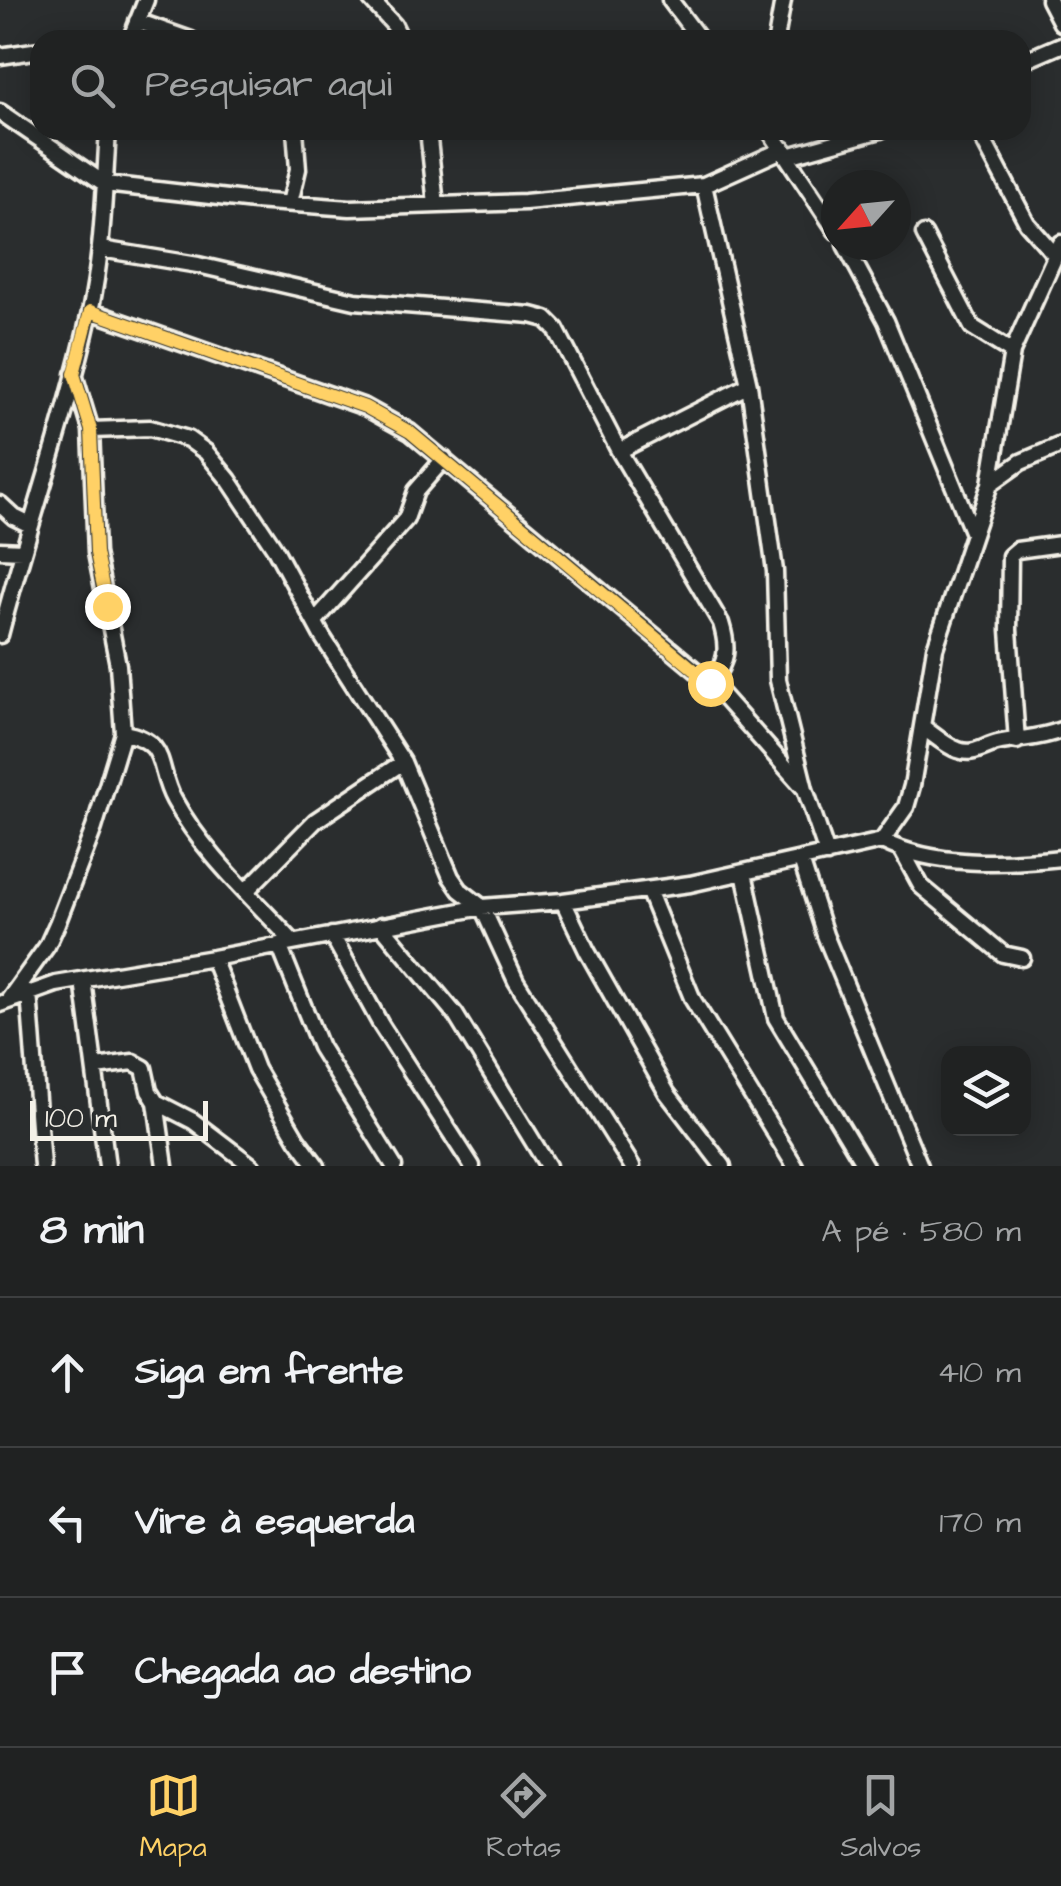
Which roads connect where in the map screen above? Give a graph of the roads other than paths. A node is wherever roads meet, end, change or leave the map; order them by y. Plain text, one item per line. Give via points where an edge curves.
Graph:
1 (146, 0) edge
2 (670, 0) edge
3 (783, 0) edge
4 (1049, 0) edge
5 (379, 3) edge
6 (136, 22) junction
7 (1061, 23) edge
8 (133, 30) edge
9 (160, 30) edge
10 (396, 30) edge
11 (692, 30) edge
12 (778, 30) edge
13 (1061, 44) edge
14 (30, 52) edge
15 (0, 56) edge
16 (1031, 58) edge
17 (0, 112) edge
18 (30, 133) edge
19 (41, 140) edge
20 (107, 140) edge
21 (296, 140) edge
22 (429, 140) edge
23 (776, 140) edge
24 (835, 140) edge
25 (983, 140) edge
26 (786, 153) junction
27 (105, 184) junction
28 (704, 184) junction
29 (290, 204) junction
30 (436, 205) junction
31 (821, 208) edge
32 (924, 234) dead end
33 (101, 249) junction
34 (1058, 249) edge
35 (853, 260) edge
36 (90, 311) junction
37 (1012, 352) junction
38 (74, 374) junction
39 (749, 386) junction
40 (91, 430) junction
41 (1058, 446) edge
42 (619, 451) junction
43 (444, 459) junction
44 (1061, 466) edge
45 (990, 484) junction
46 (0, 504) edge
47 (30, 525) junction
48 (972, 532) junction
49 (1061, 544) edge
50 (0, 550) edge
51 (22, 551) junction
52 (315, 621) junction
53 (0, 635) edge
54 (710, 683) junction
55 (924, 728) junction
56 (1061, 730) edge
57 (123, 734) junction
58 (1016, 741) junction
59 (403, 762) junction
60 (806, 789) junction
61 (882, 841) junction
62 (902, 851) junction
63 (827, 854) junction
64 (1061, 858) edge
65 (801, 860) junction
66 (744, 873) junction
67 (648, 890) junction
68 (246, 891) junction
69 (563, 900) junction
70 (482, 907) junction
71 (381, 925) junction
72 (332, 935) junction
73 (286, 944) junction
74 (213, 958) junction
75 (1022, 958) dead end
76 (83, 980) junction
77 (29, 992) junction
78 (4, 1002) edge
79 (96, 1067) junction
80 (156, 1102) junction
81 (42, 1166) edge
82 (107, 1166) edge
83 (165, 1166) edge
84 (252, 1166) edge
85 (318, 1166) edge
86 (394, 1166) edge
87 (472, 1166) edge
88 (548, 1166) edge
89 (632, 1166) edge
90 (723, 1166) edge
91 (795, 1166) edge
92 (865, 1166) edge
93 (920, 1166) edge

1 - 6 street
2 - 11 street
3 - 12 street
4 - 7 street
5 - 10 street
6 - 8 street
6 - 9 street
13 - 16 street
14 - 15 street
17 - 18 street
19 - 27 street
20 - 27 street
21 - 29 street
22 - 30 street
23 - 26 street
24 - 26 street
25 - 34 street via 1027,223
26 - 28 street
26 - 31 street
27 - 29 street
27 - 33 street
28 - 30 street
28 - 39 street
29 - 30 street
32 - 37 street via 972,327
33 - 36 street
33 - 42 street via 335,298 546,319
34 - 37 street
35 - 48 street via 886,321
36 - 38 street
36 - 43 street via 365,407
37 - 45 street
38 - 40 street
38 - 47 street
39 - 42 street
39 - 60 street via 777,588 778,680
40 - 52 street via 150,428 206,452 247,504
40 - 57 street via 96,553 118,664
41 - 44 street
41 - 45 street
42 - 54 street via 721,624 728,646
43 - 52 street via 416,491 406,519
43 - 54 street
45 - 48 street
46 - 47 street
47 - 51 street
48 - 55 street via 936,648
49 - 58 street via 1010,556
50 - 51 street
51 - 53 street
52 - 59 street
54 - 60 street
55 - 58 street via 966,752
55 - 61 street via 906,807
56 - 58 street
57 - 68 street via 140,736 159,752 175,803
57 - 78 street via 58,924
59 - 68 street via 315,821
59 - 70 street via 451,876
60 - 63 street
61 - 62 street
61 - 63 street
62 - 64 street via 995,861
62 - 75 street via 921,886 1002,954
63 - 65 street
65 - 66 street
65 - 93 street via 824,935
66 - 67 street
66 - 92 street via 776,1018
67 - 69 street
67 - 91 street via 694,1000
68 - 73 street
69 - 70 street
69 - 90 street via 667,1092
70 - 71 street
70 - 89 street via 516,981
71 - 72 street
71 - 88 street via 455,1014
72 - 73 street
72 - 87 street
73 - 74 street
73 - 86 street via 320,1047
74 - 76 street
74 - 85 street via 256,1070
76 - 77 street
76 - 79 street
77 - 78 street
77 - 81 street
79 - 80 street via 139,1064
79 - 82 street
80 - 83 street
80 - 84 street via 193,1120

